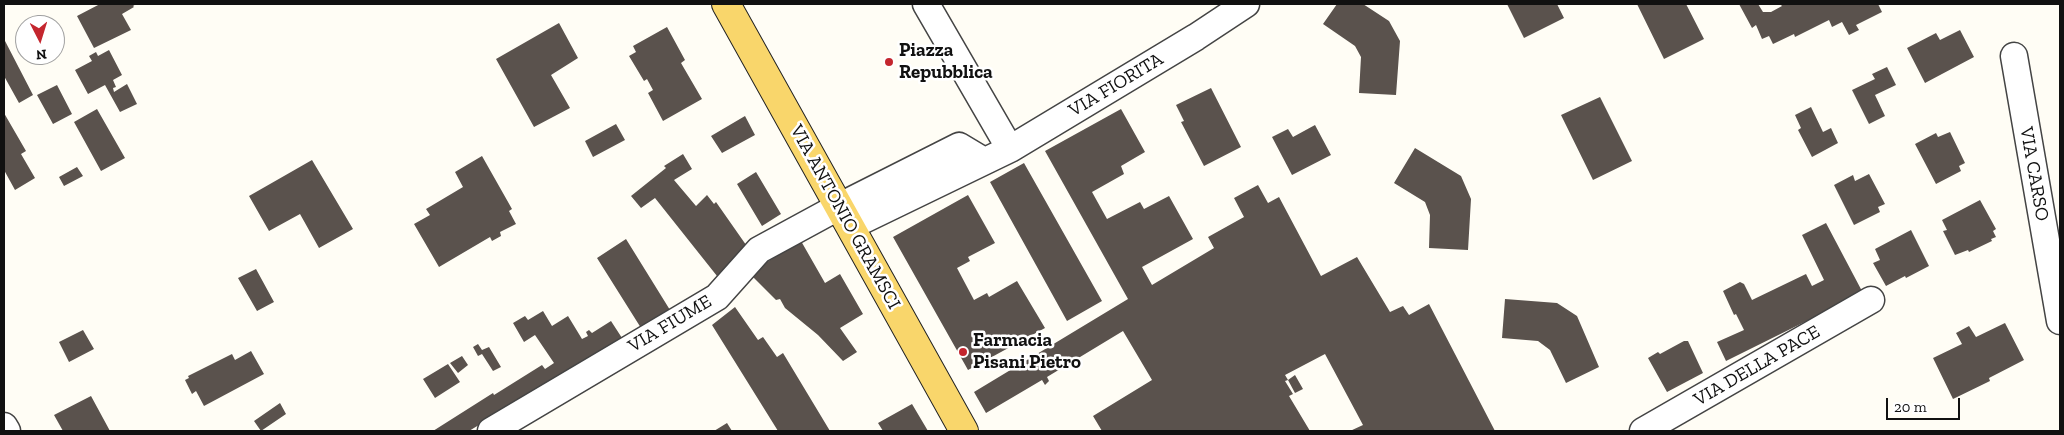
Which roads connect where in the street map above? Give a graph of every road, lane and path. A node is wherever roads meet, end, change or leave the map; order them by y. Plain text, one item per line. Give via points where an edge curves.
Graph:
1 (726, 4) edge
2 (926, 4) edge
3 (1246, 4) edge
4 (2014, 56) dead end
5 (1010, 148) junction
6 (846, 216) junction
7 (1871, 300) dead end
8 (2060, 321) edge
9 (4, 426) edge
10 (7, 431) edge
11 (491, 431) edge
12 (964, 431) edge
13 (1643, 431) edge

1 - 6 main road, VIA ANTONIO GRAMSCI
2 - 5 street
3 - 5 street, VIA FIORITA
4 - 8 street, VIA CARSO
5 - 6 street, VIA FIORITA via 984,162
6 - 11 street, VIA FIUME via 759,250 717,297
6 - 12 main road, VIA ANTONIO GRAMSCI
7 - 13 street, VIA DELLA PACE
9 - 10 street

